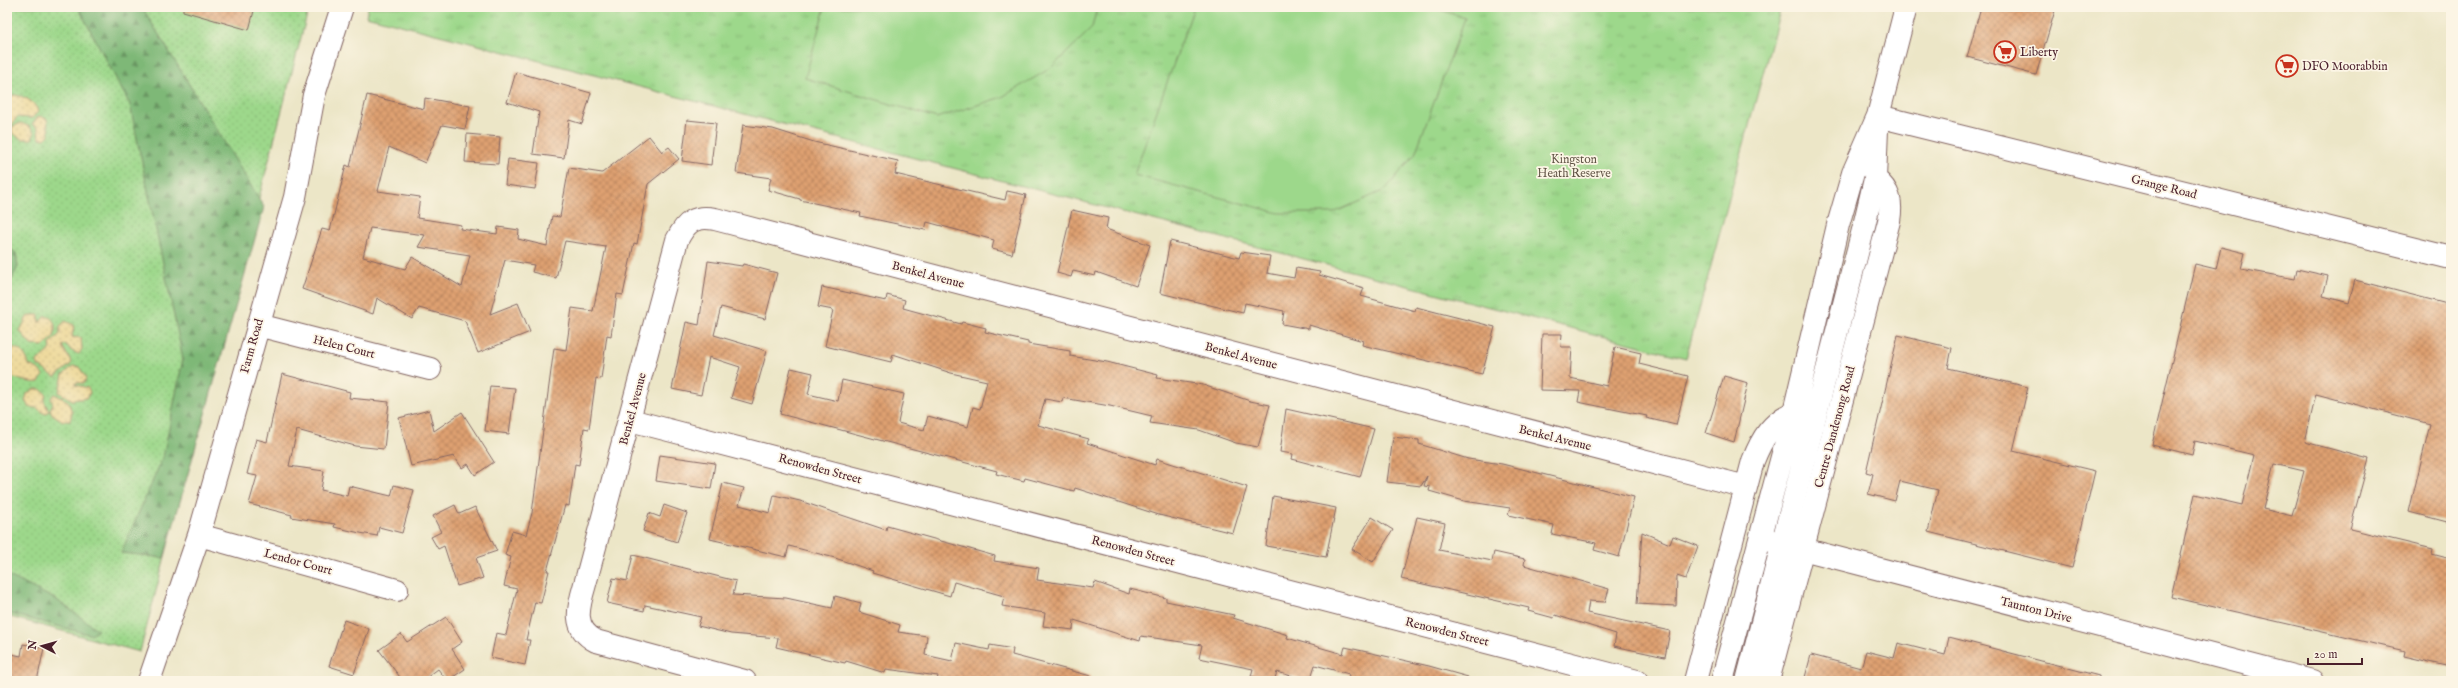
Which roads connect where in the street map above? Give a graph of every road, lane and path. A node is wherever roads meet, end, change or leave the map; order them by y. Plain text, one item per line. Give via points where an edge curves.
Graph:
1 (342, 7) edge
2 (1906, 7) edge
3 (1878, 116) junction
4 (2451, 258) edge
5 (258, 325) junction
6 (430, 369) dead end
7 (1794, 412) junction
8 (630, 420) junction
9 (1746, 487) junction
10 (199, 535) junction
11 (1761, 538) junction
12 (1793, 547) junction
13 (397, 590) dead end
14 (150, 681) edge
15 (745, 681) edge
16 (1637, 681) edge
17 (1695, 681) edge
18 (1722, 681) edge
19 (1747, 681) edge
20 (1768, 681) edge
21 (2312, 681) edge

1 - 5 street, Farm Road via 314,94 295,198
2 - 3 street, Centre Dandenong Road
3 - 4 street, Grange Road
3 - 7 street, Centre Dandenong Road via 1853,173 1838,225
3 - 12 street, Centre Dandenong Road via 1875,179 1823,391
5 - 6 street, Helen Court
5 - 10 street, Farm Road
7 - 9 street via 1780,418 1761,440
7 - 11 street, Centre Dandenong Road
8 - 9 street, Benkel Avenue via 677,240 683,227 690,220 707,217
8 - 15 street, Benkel Avenue via 578,612 580,627 596,641
8 - 16 street, Renowden Street
9 - 17 street
10 - 13 street, Lendor Court
10 - 14 street, Farm Road
11 - 12 street, Taunton Drive
11 - 18 street, Centre Dandenong Road
12 - 19 street, Centre Dandenong Road
12 - 20 street, Centre Dandenong Road
12 - 21 street, Taunton Drive

